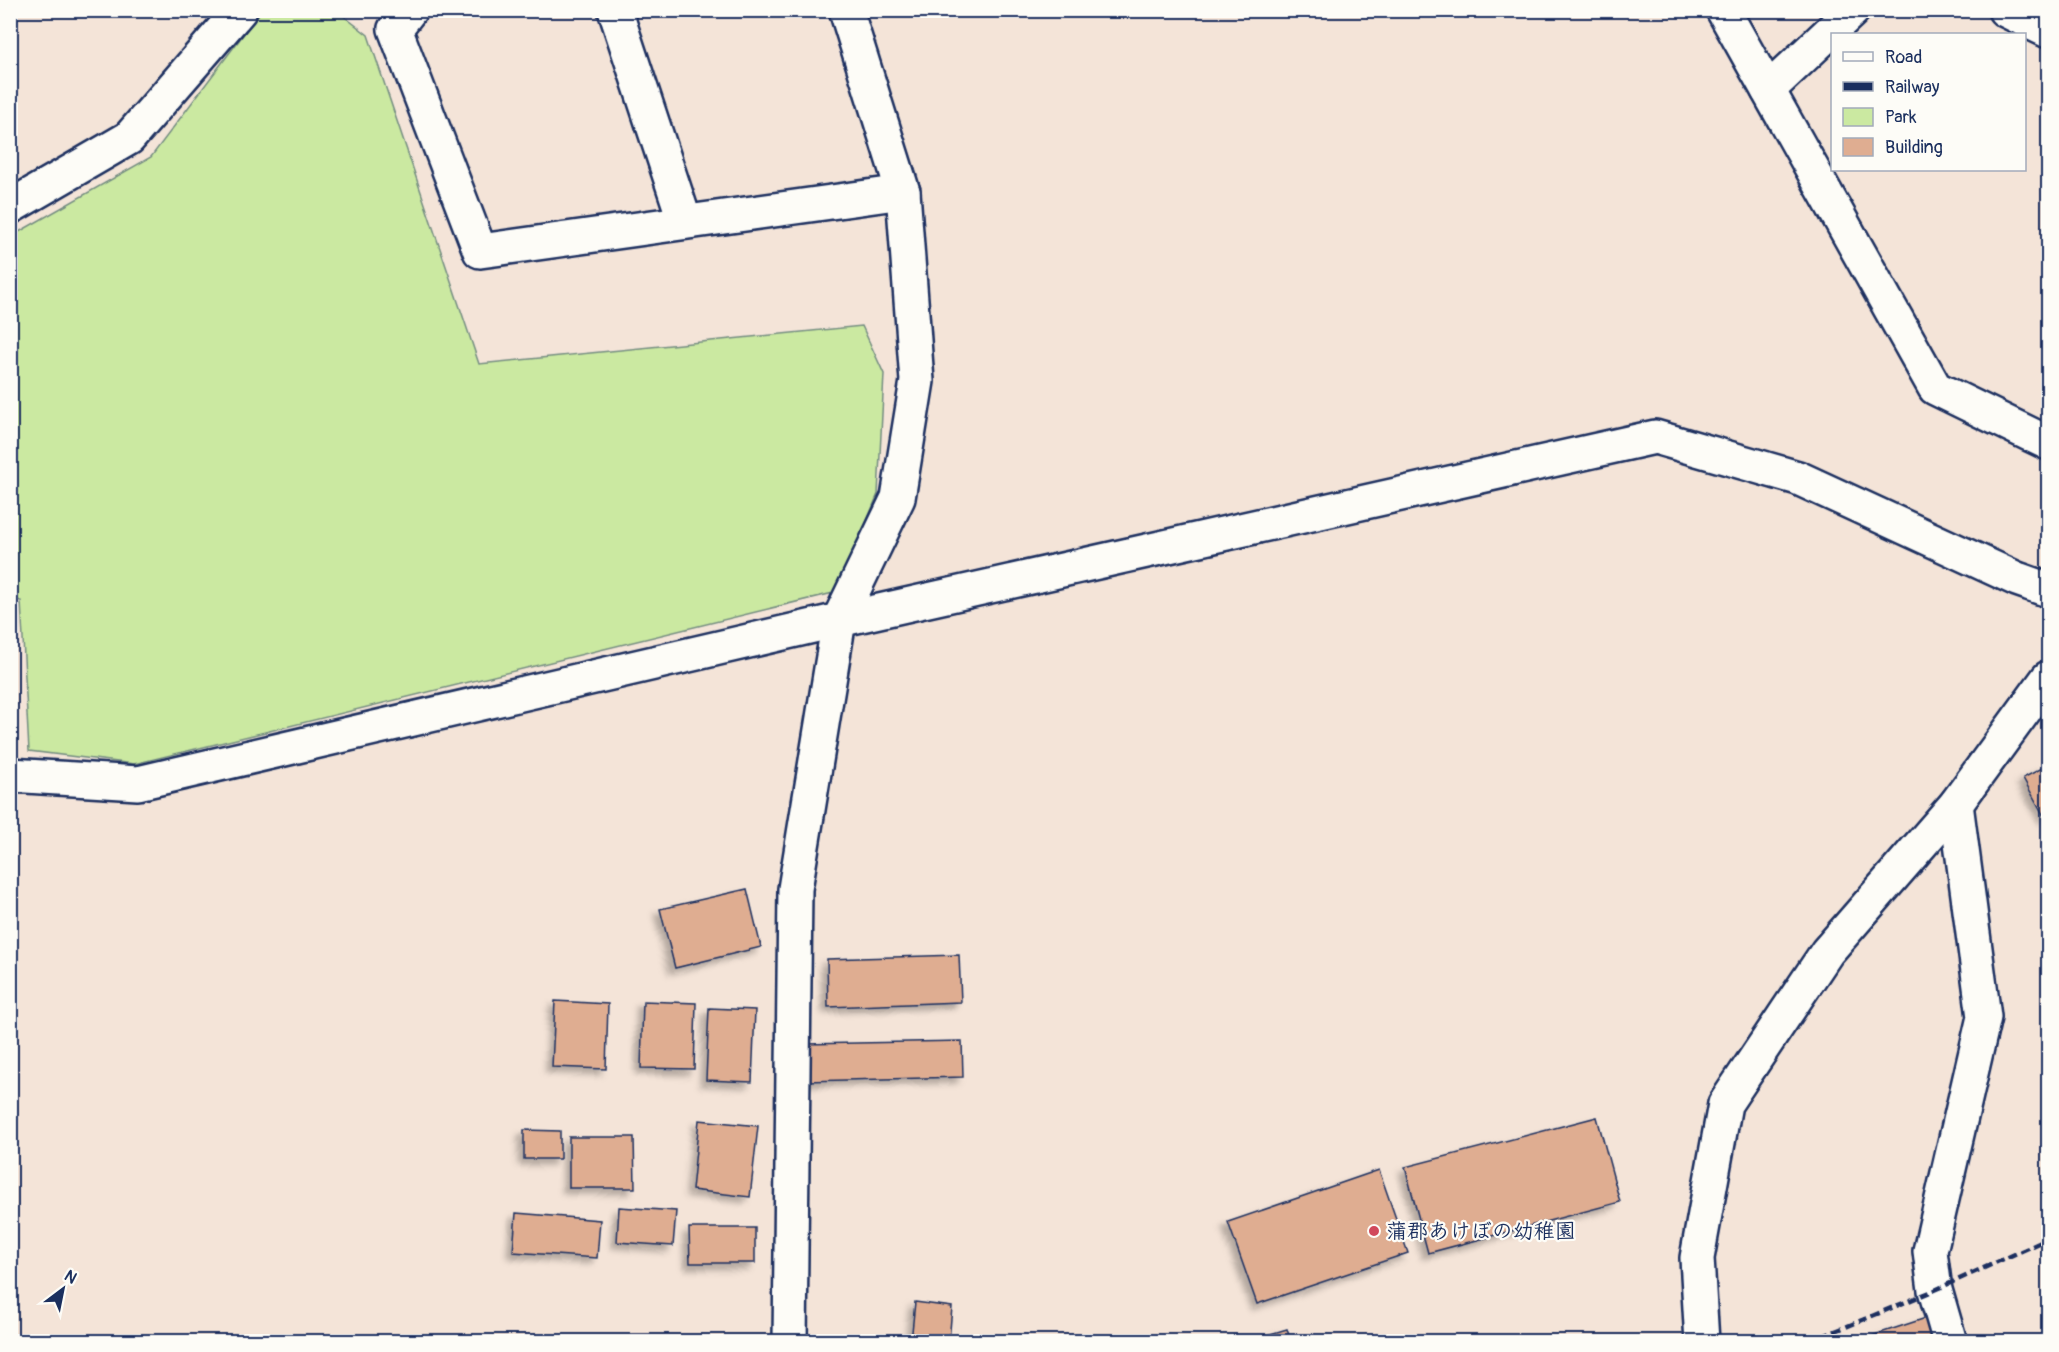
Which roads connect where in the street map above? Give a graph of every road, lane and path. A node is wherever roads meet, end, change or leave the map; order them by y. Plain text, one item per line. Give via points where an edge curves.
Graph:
1 (240, 10) edge
2 (410, 10) edge
3 (615, 10) edge
4 (846, 10) edge
5 (1723, 10) edge
6 (1853, 10) edge
7 (2005, 10) edge
8 (2049, 31) edge
9 (1768, 90) junction
10 (903, 192) junction
11 (10, 207) edge
12 (685, 222) junction
13 (2049, 443) edge
14 (2049, 590) edge
15 (839, 620) junction
16 (2049, 678) edge
17 (10, 776) edge
18 (1956, 804) junction
19 (790, 1341) edge
20 (1702, 1341) edge
21 (1950, 1341) edge

1 - 11 street via 129,138
2 - 12 street via 395,29 480,251
3 - 12 street
4 - 10 street
5 - 9 street
6 - 9 street
7 - 8 street
9 - 13 street via 1935,388
10 - 12 street
10 - 15 street via 917,381 898,498
14 - 15 street via 1797,478 1655,437
15 - 17 street via 138,783
15 - 19 street via 795,889
16 - 18 street
18 - 20 street via 1827,952 1725,1104 1697,1258
18 - 21 street via 1984,1017 1930,1251 1935,1290

